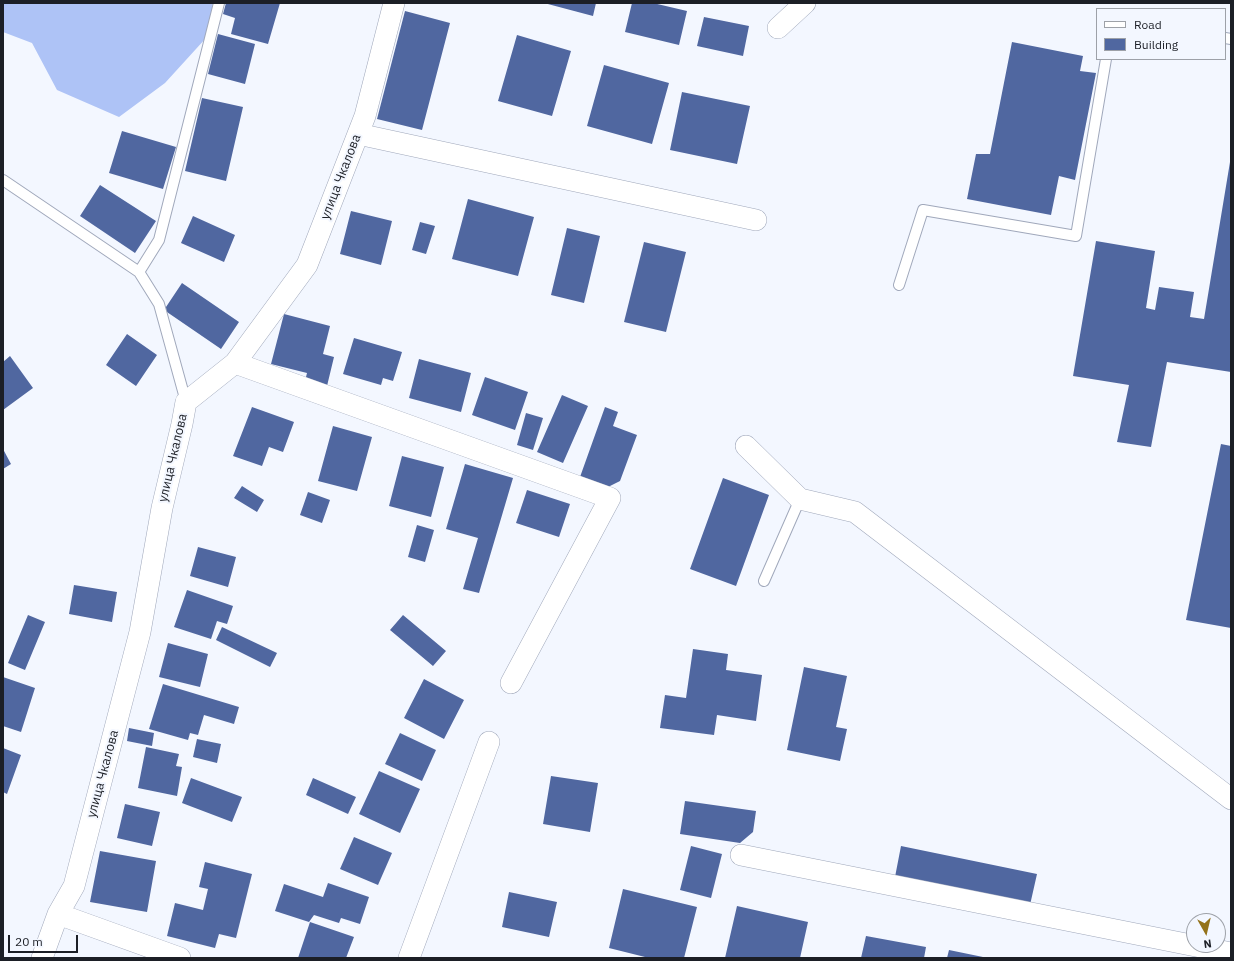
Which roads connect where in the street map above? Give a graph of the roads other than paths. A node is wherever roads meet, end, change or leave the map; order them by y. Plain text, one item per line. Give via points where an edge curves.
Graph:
1 (219, 3) edge
2 (394, 3) edge
3 (805, 3) edge
4 (778, 28) dead end
5 (1106, 60) edge
6 (358, 134) junction
7 (3, 180) edge
8 (756, 220) dead end
9 (139, 272) junction
10 (899, 285) dead end
11 (235, 363) junction
12 (186, 402) junction
13 (746, 446) dead end
14 (800, 499) junction
15 (764, 581) dead end
16 (511, 683) dead end
17 (489, 742) dead end
18 (1231, 799) edge
19 (741, 855) dead end
20 (58, 914) junction
21 (1231, 953) edge
22 (42, 958) edge
23 (180, 958) edge
24 (409, 958) edge

1 - 9 lane via 159,240
2 - 6 street, улица Чкалова
3 - 4 street
5 - 10 lane via 1076,236 923,210
6 - 8 street
6 - 11 street, улица Чкалова via 307,265
7 - 9 lane
9 - 12 lane via 159,304
11 - 12 street, улица Чкалова
11 - 16 street via 610,498
12 - 20 street, улица Чкалова via 162,508 140,632 74,886
13 - 14 street
14 - 15 lane
14 - 18 street via 855,512
17 - 24 street
19 - 21 street
20 - 22 street, улица Чкалова
20 - 23 street

